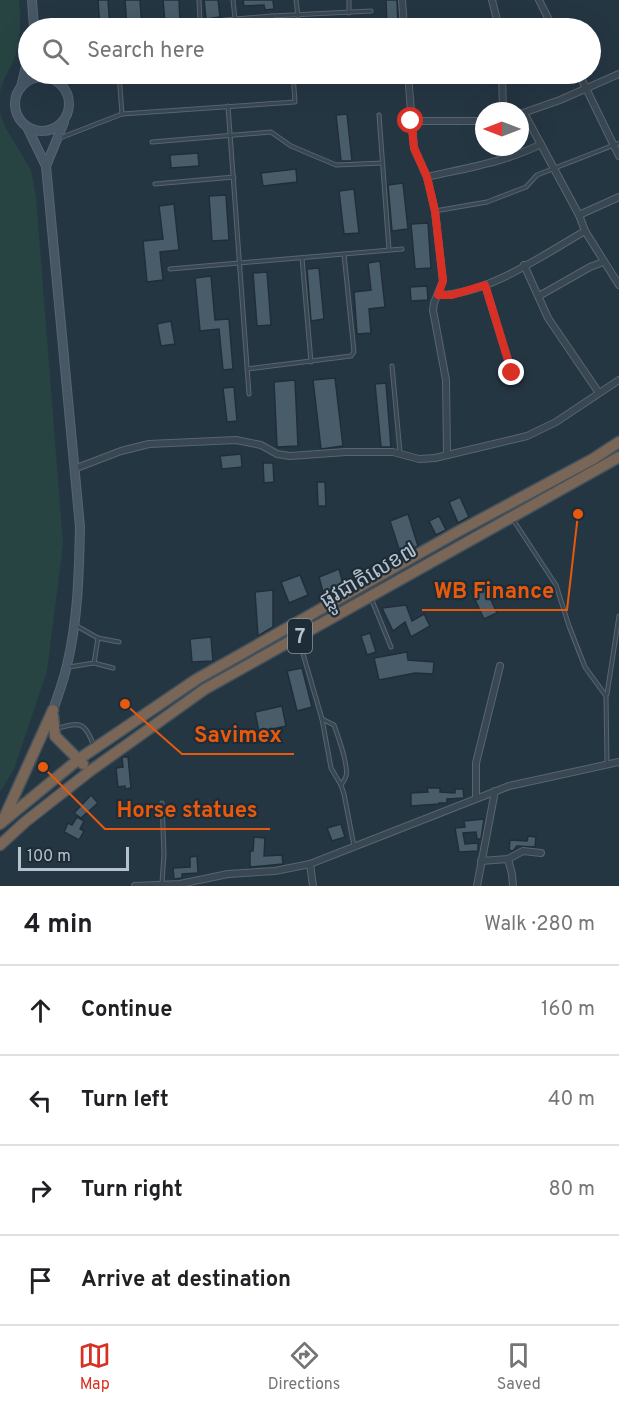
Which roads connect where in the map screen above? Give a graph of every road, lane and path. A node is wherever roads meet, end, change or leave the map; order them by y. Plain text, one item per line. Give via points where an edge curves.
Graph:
1 (32, 0) edge
2 (199, 0) edge
3 (233, 0) edge
4 (296, 0) edge
5 (349, 0) edge
6 (402, 0) edge
7 (492, 0) edge
8 (539, 0) edge
9 (371, 11) dead end
10 (349, 13) junction
11 (272, 16) joint
12 (298, 16) junction
13 (33, 18) edge
14 (200, 18) edge
15 (235, 18) edge
16 (247, 18) edge
17 (403, 18) edge
18 (496, 18) edge
19 (548, 18) edge
20 (619, 74) edge
21 (601, 82) edge
22 (21, 84) edge
23 (24, 84) edge
24 (61, 84) edge
25 (120, 84) edge
26 (294, 84) edge
27 (409, 84) edge
28 (502, 84) edge
29 (584, 84) edge
30 (595, 84) edge
31 (20, 87) junction
32 (586, 88) junction
33 (503, 102) edge
34 (228, 106) junction
35 (529, 111) edge
36 (122, 114) junction
37 (379, 115) dead end
38 (65, 118) junction
39 (411, 121) junction
40 (475, 121) edge
41 (529, 125) edge
42 (27, 127) junction
43 (231, 134) junction
44 (59, 139) junction
45 (152, 142) dead end
46 (541, 144) junction
47 (617, 144) edge
48 (619, 156) edge
49 (383, 163) junction
50 (46, 166) junction
51 (555, 168) junction
52 (234, 177) junction
53 (427, 177) junction
54 (155, 184) dead end
55 (619, 197) edge
56 (435, 211) junction
57 (579, 215) junction
58 (585, 231) junction
59 (402, 249) dead end
60 (389, 250) junction
61 (344, 254) junction
62 (302, 258) junction
63 (603, 262) junction
64 (240, 263) junction
65 (524, 265) junction
66 (170, 269) dead end
67 (485, 285) junction
68 (619, 285) edge
69 (438, 295) junction
70 (539, 296) junction
71 (311, 362) junction
72 (392, 366) dead end
73 (247, 369) junction
74 (512, 373) dead end
75 (619, 380) edge
76 (598, 393) junction
77 (249, 394) dead end
78 (619, 442) edge
79 (400, 454) junction
80 (447, 454) junction
81 (618, 460) edge
82 (74, 469) junction
83 (511, 516) junction
84 (459, 531) junction
85 (467, 541) junction
86 (370, 596) junction
87 (312, 615) junction
88 (619, 616) edge
89 (75, 625) junction
90 (318, 626) junction
91 (298, 637) junction
92 (98, 638) junction
93 (119, 642) dead end
94 (390, 647) dead end
95 (94, 663) junction
96 (500, 666) dead end
97 (67, 667) junction
98 (113, 668) dead end
99 (197, 679) junction
100 (205, 689) junction
101 (606, 696) junction
102 (53, 710) junction
103 (322, 719) junction
104 (53, 730) junction
105 (94, 749) junction
106 (79, 759) junction
107 (619, 762) edge
108 (608, 764) junction
109 (90, 771) junction
110 (341, 785) junction
111 (495, 791) junction
112 (476, 798) junction
113 (162, 803) dead end
114 (0, 823) edge
115 (0, 845) edge
116 (354, 846) junction
117 (541, 853) dead end
118 (508, 859) junction
119 (481, 861) junction
120 (310, 864) junction
121 (162, 885) edge
122 (135, 886) edge
123 (313, 886) edge
124 (477, 886) edge
125 (513, 886) edge

1 - 13 street
2 - 14 lane
3 - 15 lane
4 - 12 lane
5 - 10 lane
6 - 17 street
7 - 18 street
8 - 19 street
9 - 10 lane
10 - 12 lane
11 - 12 lane
11 - 16 lane
20 - 21 street
22 - 31 street
23 - 31 street
24 - 38 street via 69,100
25 - 36 lane
26 - 34 lane via 295,102
27 - 39 street
28 - 33 street
29 - 32 street
30 - 32 street
31 - 42 street via 16,113
32 - 35 street
32 - 47 street
34 - 36 lane
34 - 43 lane
36 - 44 lane
37 - 49 lane
38 - 42 street via 52,130 35,131
38 - 44 street
39 - 40 street
39 - 53 street via 414,148
41 - 46 street
42 - 50 street
43 - 45 lane
43 - 49 lane via 271,132 291,146 336,165
43 - 52 lane
44 - 50 street
46 - 51 street
46 - 53 street via 501,160
47 - 48 street
47 - 51 lane
49 - 60 lane
50 - 82 street
51 - 56 lane via 537,175 526,187 487,202
51 - 57 street
52 - 54 lane
52 - 64 lane
53 - 56 street
55 - 57 street
56 - 69 street via 443,281
57 - 58 street
58 - 63 street
58 - 65 street
59 - 60 lane
60 - 61 lane
61 - 62 lane
61 - 71 lane via 354,352 346,358
62 - 64 lane
62 - 71 lane
63 - 68 street
63 - 70 street
64 - 66 lane
64 - 73 lane
65 - 67 street
65 - 70 street
67 - 69 street
67 - 74 street
69 - 80 street via 433,310 446,380
70 - 76 street via 548,318
71 - 73 lane
72 - 79 lane
73 - 77 lane
75 - 76 street
76 - 80 street via 556,422 527,436
78 - 84 highway, ផ្លូវជាតិលេខ៧ / 7
79 - 80 street via 419,459
79 - 82 street via 290,456 236,440 149,444
81 - 83 highway, ផ្លូវជាតិលេខ៧ / 7
82 - 89 street via 80,526
83 - 85 highway, ផ្លូវជាតិលេខ៧ / 7
83 - 101 lane via 556,585 585,667
84 - 85 highway
84 - 87 highway, ផ្លូវជាតិលេខ៧ / 7
85 - 86 highway, ផ្លូវជាតិលេខ៧ / 7
86 - 90 highway, ផ្លូវជាតិលេខ៧ / 7
86 - 94 lane
87 - 90 highway
87 - 99 highway, ផ្លូវជាតិលេខ៧ / 7
88 - 101 lane
89 - 92 lane
89 - 97 street
90 - 91 highway, ផ្លូវជាតិលេខ៧ / 7
91 - 100 highway, ផ្លូវជាតិលេខ៧ / 7
91 - 103 lane
92 - 93 lane
92 - 95 lane
95 - 97 lane
95 - 98 lane
96 - 112 street via 476,763
97 - 102 street
99 - 100 highway
99 - 105 highway, ផ្លូវជាតិលេខ៧ / 7
100 - 109 highway, ផ្លូវជាតិលេខ៧ / 7
101 - 108 lane
102 - 104 highway
102 - 114 highway
103 - 110 lane via 331,768
103 - 110 lane via 334,725 338,734 346,768
104 - 105 lane via 73,723 80,725 88,731
104 - 106 highway
105 - 106 highway, ផ្លូវជាតិលេខ៧ / 7
106 - 109 highway
106 - 114 highway, ផ្លូវជាតិលេខ៧ / 7
107 - 108 street
108 - 111 street
109 - 115 highway, ផ្លូវជាតិលេខ៧ / 7
110 - 116 lane
111 - 112 street
111 - 119 street
112 - 116 street
113 - 121 lane
116 - 120 street
117 - 118 street via 523,851
118 - 119 street
118 - 125 street
119 - 124 street
120 - 121 street
120 - 123 street
121 - 122 street

